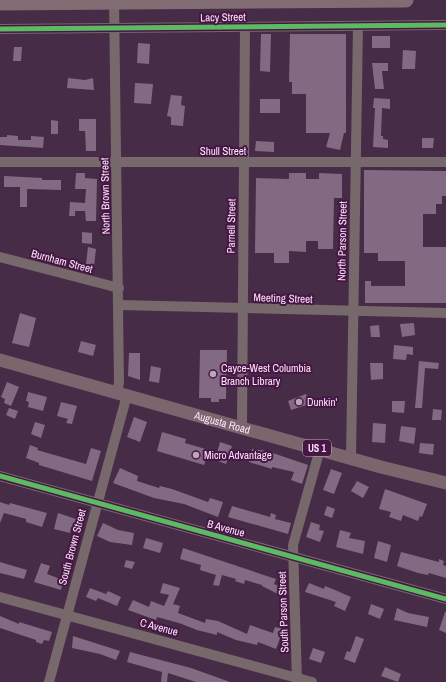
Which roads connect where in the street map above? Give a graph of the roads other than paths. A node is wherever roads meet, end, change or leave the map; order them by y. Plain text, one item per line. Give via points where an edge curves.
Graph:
1 (36, 0) edge
2 (406, 0) edge
3 (114, 1) edge
4 (6, 3) edge
5 (446, 25) edge
6 (245, 26) junction
7 (358, 26) junction
8 (114, 28) junction
9 (0, 29) edge
10 (0, 162) edge
11 (116, 162) junction
12 (446, 162) edge
13 (244, 163) junction
14 (356, 163) junction
15 (0, 257) edge
16 (119, 288) junction
17 (119, 305) junction
18 (242, 309) junction
19 (354, 312) junction
20 (446, 313) edge
21 (0, 360) edge
22 (122, 394) junction
23 (242, 427) junction
24 (320, 449) junction
25 (351, 458) junction
26 (0, 476) edge
27 (446, 483) edge
28 (97, 503) junction
29 (294, 557) junction
30 (0, 597) edge
31 (446, 599) edge
32 (67, 615) junction
33 (297, 680) edge
34 (49, 682) edge
35 (312, 682) edge

1 - 4 highway
2 - 3 highway
3 - 4 highway
3 - 8 street, North Brown Street
5 - 7 street, Lacy Street
6 - 7 street, Lacy Street
6 - 8 street, Lacy Street
6 - 13 street, Parnell Street
7 - 14 street, North Parson Street
8 - 9 street, Lacy Street
8 - 11 street, North Brown Street
10 - 11 street, Shull Street
11 - 13 street, Shull Street
11 - 16 street, North Brown Street
12 - 14 street, Shull Street
13 - 14 street, Shull Street
13 - 18 street, Parnell Street
14 - 19 street, North Parson Street
15 - 16 street, Burnham Street
16 - 17 street, North Brown Street
17 - 18 street, Meeting Street
17 - 22 street, North Brown Street via 119,383
18 - 19 street, Meeting Street
18 - 23 street, Parnell Street
19 - 20 street, Meeting Street
19 - 25 street, North Parson Street
21 - 22 main road, Augusta Road / US 1
22 - 23 main road, Augusta Road / US 1
22 - 28 street, South Brown Street
23 - 24 main road, Augusta Road / US 1
24 - 25 main road, Augusta Road / US 1
24 - 29 street, South Parson Street via 294,545
25 - 27 main road, Augusta Road / US 1
26 - 28 street, B Avenue
28 - 29 street, B Avenue
28 - 32 street, South Brown Street
29 - 31 street, B Avenue
29 - 33 street, South Parson Street
30 - 32 street, C Avenue
32 - 33 street, C Avenue
32 - 34 street, South Brown Street
33 - 35 street, C Avenue

